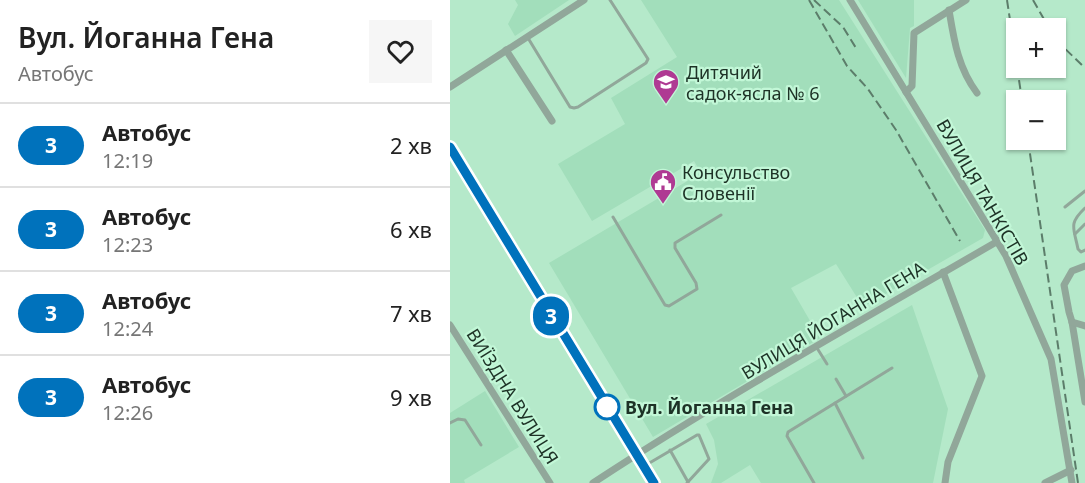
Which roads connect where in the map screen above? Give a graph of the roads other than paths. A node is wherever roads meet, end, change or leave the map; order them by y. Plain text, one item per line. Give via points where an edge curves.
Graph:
1 (584, 0) edge
2 (609, 0) edge
3 (850, 0) edge
4 (966, 0) edge
5 (949, 10) junction
6 (527, 36) junction
7 (506, 50) junction
8 (450, 87) edge
9 (906, 92) junction
10 (977, 93) dead end
11 (552, 122) dead end
12 (450, 147) edge
13 (1085, 191) edge
14 (1065, 207) dead end
15 (1085, 208) edge
16 (722, 215) dead end
17 (613, 218) dead end
18 (1085, 224) edge
19 (1076, 234) junction
20 (998, 241) junction
21 (1085, 250) edge
22 (1085, 266) edge
23 (944, 272) junction
24 (1072, 322) junction
25 (450, 326) edge
26 (1085, 327) edge
27 (816, 347) junction
28 (827, 364) dead end
29 (892, 368) dead end
30 (836, 379) dead end
31 (846, 396) junction
32 (1085, 402) edge
33 (835, 403) junction
34 (450, 423) edge
35 (481, 445) dead end
36 (670, 450) junction
37 (636, 454) junction
38 (863, 458) dead end
39 (644, 466) junction
40 (1071, 470) junction
41 (688, 482) edge
42 (550, 483) edge
43 (592, 483) edge
44 (654, 483) edge
45 (814, 483) edge
46 (945, 483) edge
47 (1045, 483) edge
48 (1072, 483) edge

1 - 6 street
2 - 6 lane via 648,59 578,107 570,107
3 - 9 street, ВУЛИЦЯ ТАНКІСТІВ
4 - 5 street
5 - 9 street via 914,33 912,87
5 - 10 street via 964,75
6 - 7 street
7 - 8 street
7 - 11 street
9 - 20 street, ВУЛИЦЯ ТАНКІСТІВ
12 - 37 main road
13 - 14 lane
15 - 19 lane via 1074,220
16 - 17 lane via 675,243 697,289 669,306 664,305
18 - 19 lane
19 - 21 lane via 1078,249
20 - 23 street, ВУЛИЦЯ ЙОГАННА ГЕНА
20 - 40 street, ВУЛИЦЯ ТАНКІСТІВ via 1052,359
22 - 24 street via 1072,271 1064,285
23 - 27 street, ВУЛИЦЯ ЙОГАННА ГЕНА
23 - 46 street via 982,376 948,462
24 - 26 street
24 - 32 street
25 - 42 street, ВИЇЗДНА ВУЛИЦЯ
27 - 28 lane
27 - 37 street, ВУЛИЦЯ ЙОГАННА ГЕНА
29 - 31 lane
30 - 31 lane
31 - 33 lane
33 - 38 lane
33 - 45 lane via 788,432
34 - 35 lane via 458,418 465,420
36 - 39 lane
36 - 41 lane
36 - 41 lane via 697,435 701,437 709,459
37 - 39 main road
37 - 43 street, ВУЛИЦЯ ЙОГАННА ГЕНА
39 - 44 main road
40 - 47 street
40 - 48 street, ВУЛИЦЯ ТАНКІСТІВ

